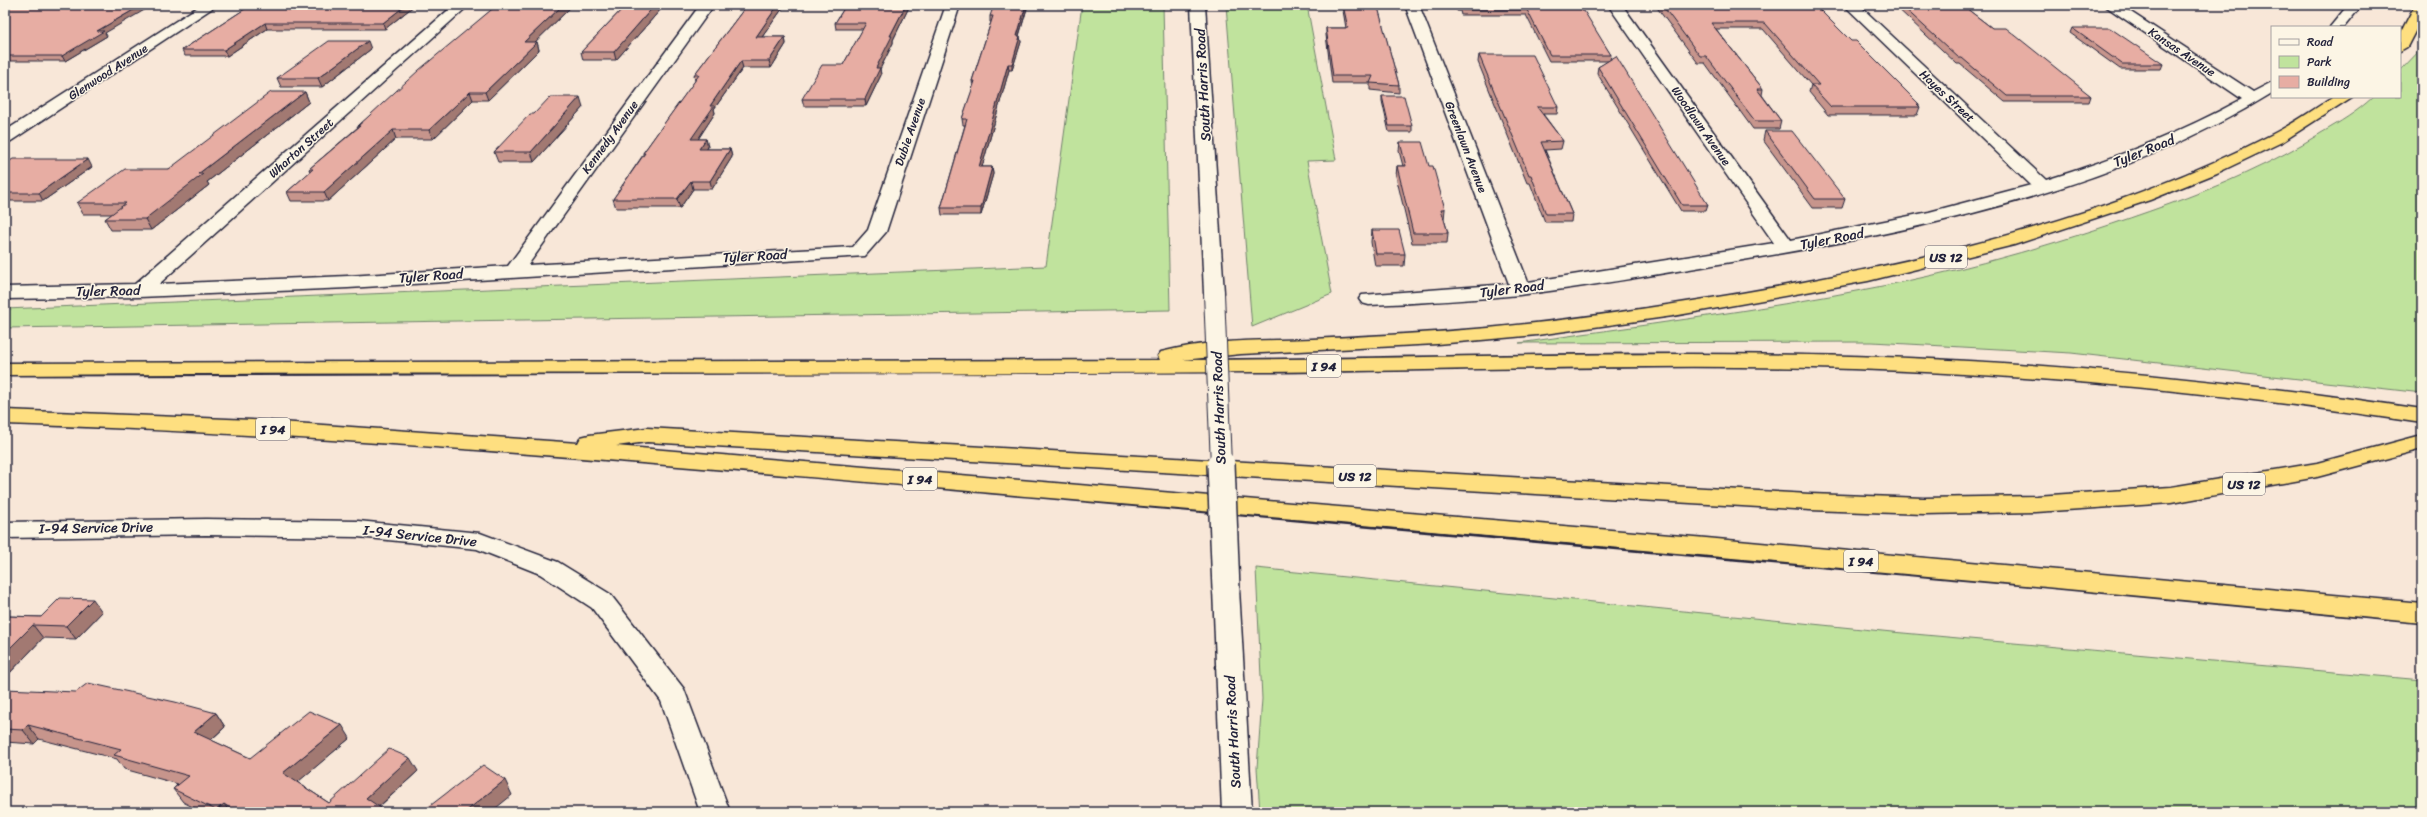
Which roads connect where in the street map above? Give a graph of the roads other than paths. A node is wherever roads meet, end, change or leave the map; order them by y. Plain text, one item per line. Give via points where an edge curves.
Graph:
1 (210, 5) edge
2 (462, 5) edge
3 (707, 5) edge
4 (953, 5) edge
5 (1198, 5) edge
6 (1412, 5) edge
7 (1615, 5) edge
8 (1851, 5) edge
9 (2111, 5) edge
10 (2355, 5) edge
11 (2422, 5) edge
12 (2339, 26) edge
13 (2401, 45) edge
14 (2271, 88) edge
15 (2342, 98) edge
16 (2253, 99) junction
17 (5, 138) edge
18 (2043, 186) junction
19 (1787, 248) junction
20 (858, 252) joint
21 (515, 270) junction
22 (1521, 289) junction
23 (139, 291) junction
24 (5, 293) edge
25 (1369, 299) dead end
26 (1112, 366) junction
27 (5, 369) edge
28 (2422, 416) edge
29 (5, 417) edge
30 (2422, 442) edge
31 (540, 447) junction
32 (5, 530) edge
33 (2422, 613) edge
34 (715, 812) edge
35 (1237, 812) edge

1 - 17 street, Glenwood Avenue
2 - 23 street, Wharton Street
3 - 21 street, Kennedy Avenue
4 - 20 street, Dubie Avenue via 876,232
5 - 35 street, South Harris Road, bridge via 1214,293
6 - 22 street, Greenlawn Avenue
7 - 19 street, Woodlawn Avenue
8 - 18 street, Hayes Street
9 - 16 street, Kansas Avenue
10 - 12 street
11 - 13 highway
14 - 16 street, Tyler Road
15 - 26 highway, US 12 via 2279,137 2194,178 2111,210 1985,248 1856,278 1649,314 1513,331 1374,342 1200,350
16 - 18 street, Tyler Road via 2204,126 2133,157
18 - 19 street, Tyler Road via 1982,206
19 - 22 street, Tyler Road
20 - 21 street, Tyler Road
21 - 23 street, Tyler Road via 349,282
22 - 25 street, Tyler Road via 1448,296
23 - 24 street, Tyler Road
26 - 27 highway, I 94
26 - 28 highway, I 94 via 1659,362 1936,366 2221,390
29 - 31 highway, I 94 via 229,426
30 - 31 highway, US 12 via 2317,470 2171,495 2036,504 1924,506 1810,502 647,435
31 - 33 highway, I 94 via 1802,555
32 - 34 street, I-94 Service Drive via 206,527 358,529 480,541 549,568 601,600 674,697

